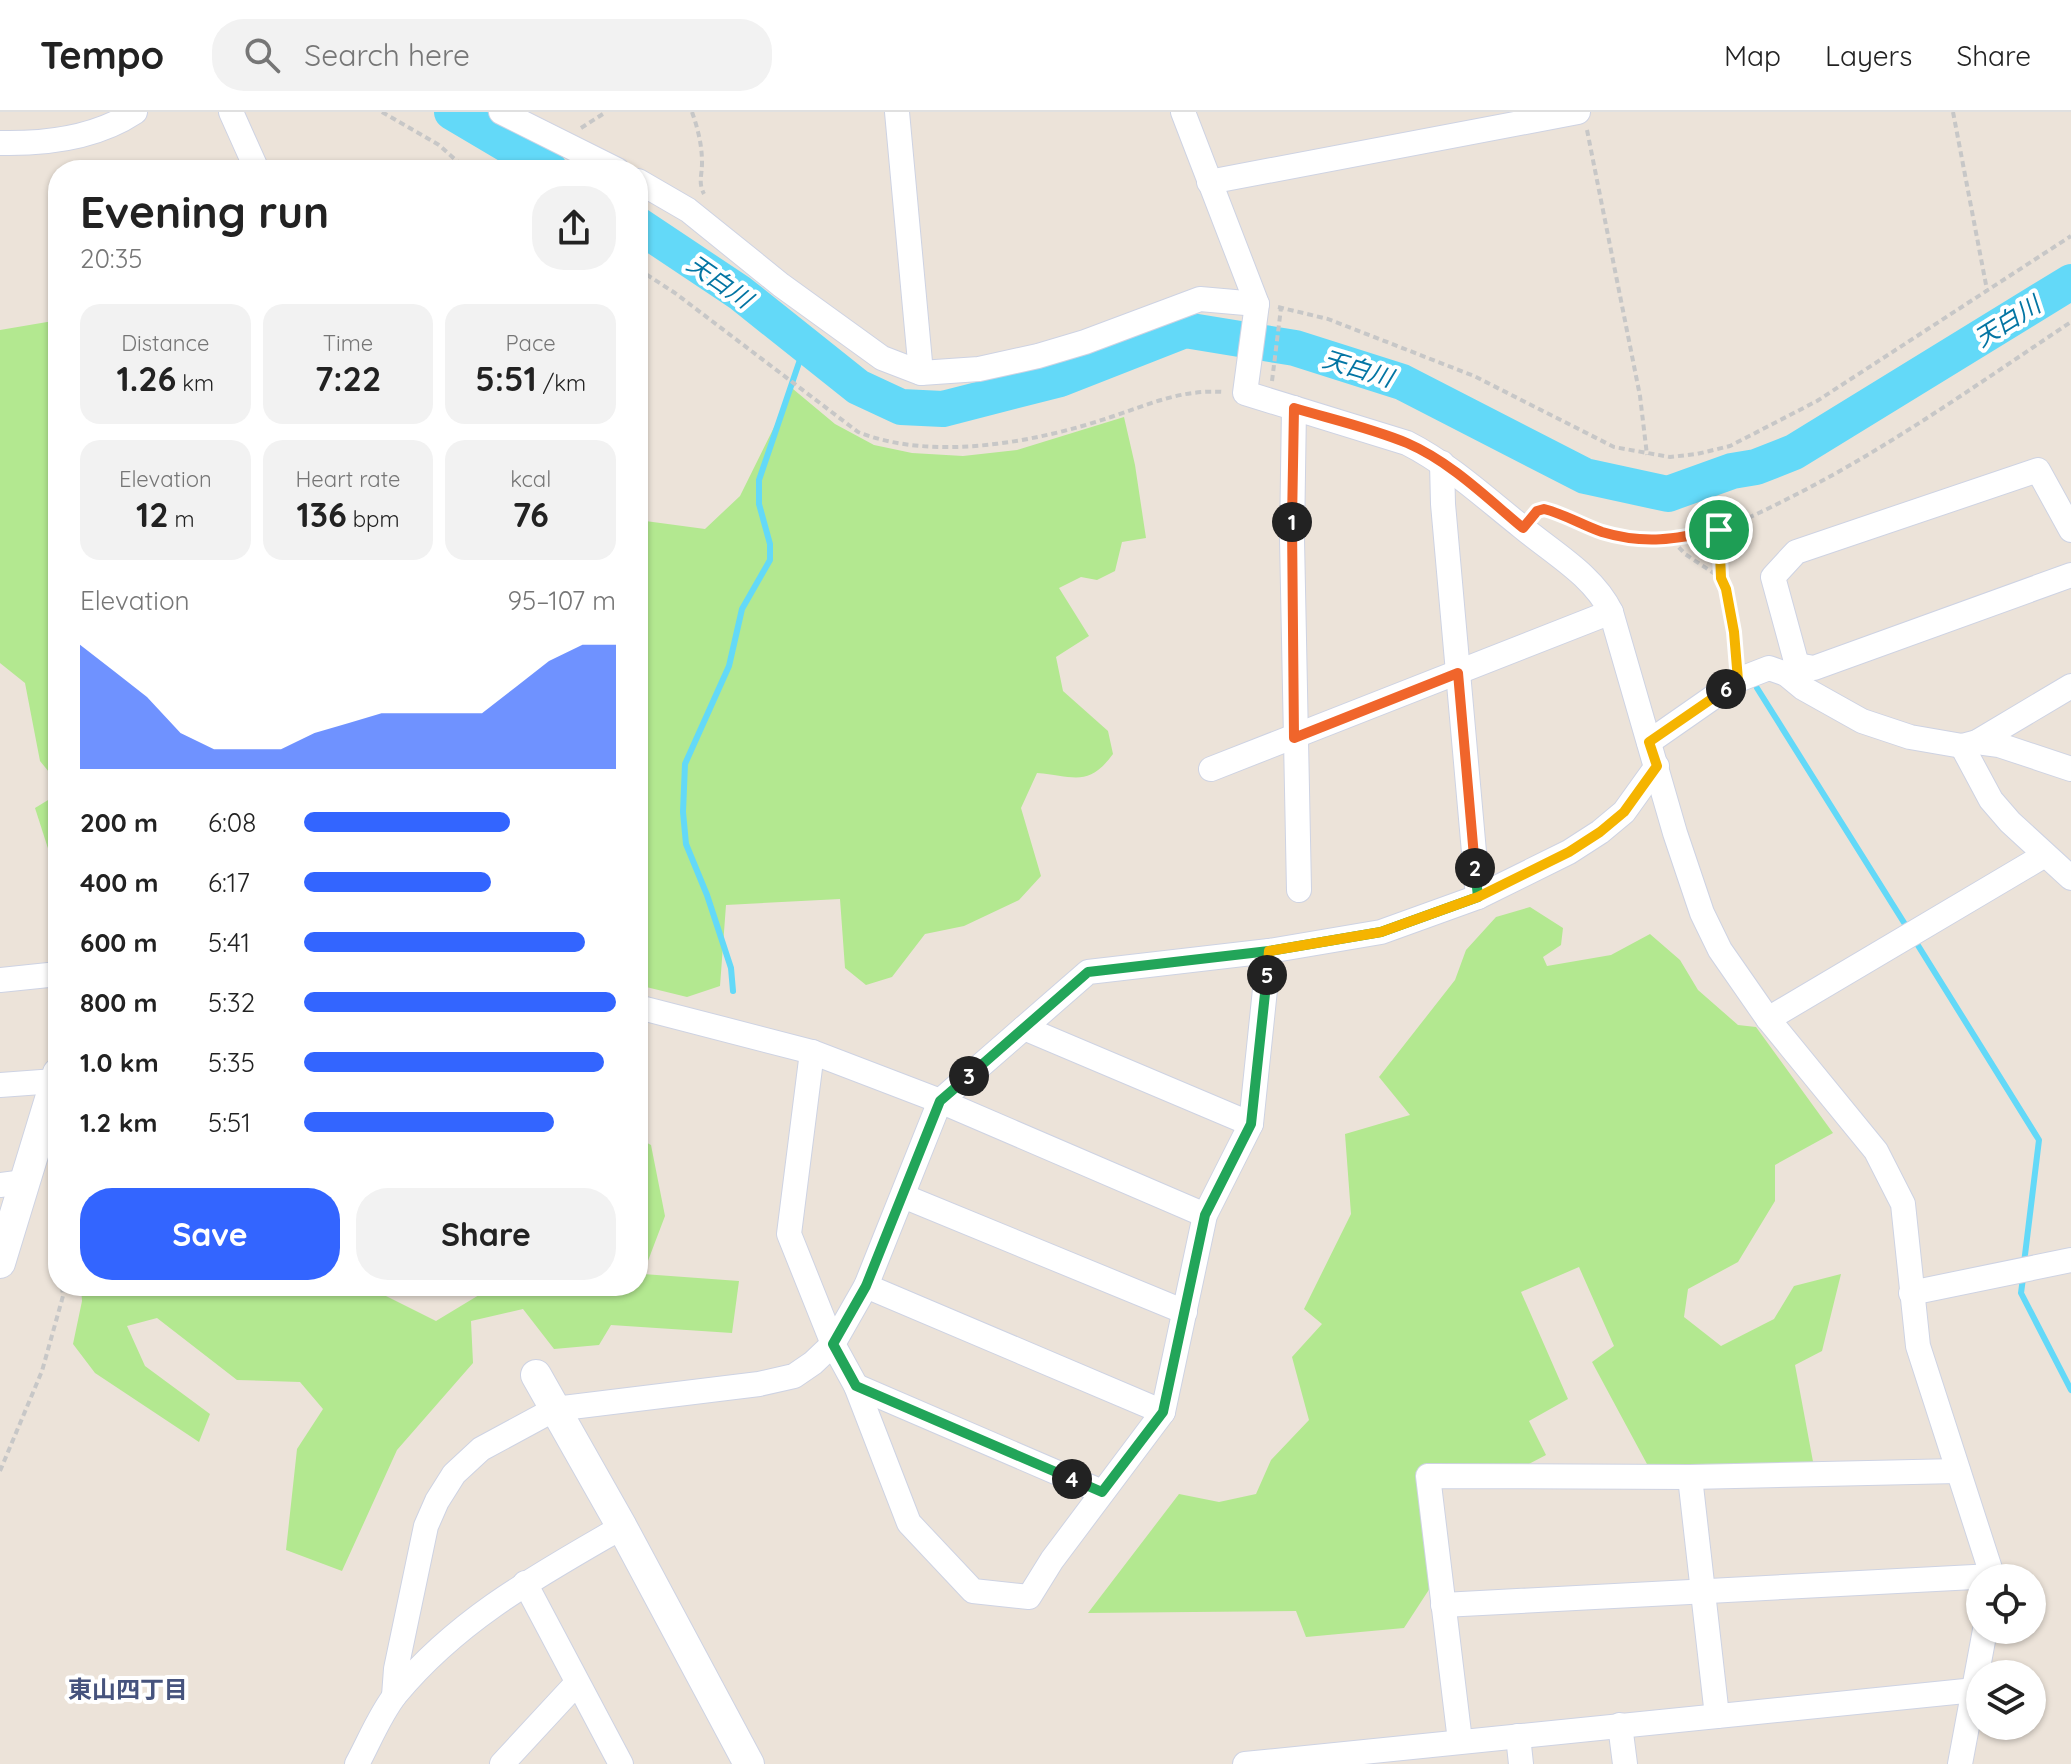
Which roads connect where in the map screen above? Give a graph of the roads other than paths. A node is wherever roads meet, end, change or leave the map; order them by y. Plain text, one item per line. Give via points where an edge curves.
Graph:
1 (135, 112) edge
2 (231, 112) edge
3 (501, 112) edge
4 (897, 112) edge
5 (1183, 112) edge
6 (1582, 120) edge
7 (0, 143) edge
8 (253, 160) edge
9 (597, 160) edge
10 (1209, 182) junction
11 (648, 187) edge
12 (1269, 306) junction
13 (921, 373) junction
14 (1294, 408) junction
15 (1442, 463) junction
16 (2071, 530) edge
17 (2071, 575) edge
18 (1611, 612) junction
19 (1792, 669) junction
20 (1458, 673) junction
21 (2071, 686) edge
22 (1294, 738) junction
23 (1649, 742) junction
24 (1969, 744) junction
25 (1657, 766) junction
26 (1211, 769) dead end
27 (2071, 769) edge
28 (2045, 855) junction
29 (2071, 878) edge
30 (1299, 890) dead end
31 (1478, 897) junction
32 (1269, 951) junction
33 (48, 975) edge
34 (0, 980) edge
35 (648, 1010) edge
36 (1768, 1019) junction
37 (1024, 1028) junction
38 (812, 1052) junction
39 (48, 1078) edge
40 (0, 1085) edge
41 (48, 1096) edge
42 (940, 1101) junction
43 (1251, 1124) junction
44 (12, 1184) edge
45 (903, 1196) junction
46 (1205, 1215) junction
47 (2071, 1260) edge
48 (0, 1263) edge
49 (866, 1286) junction
50 (1911, 1293) junction
51 (1185, 1312) junction
52 (833, 1344) junction
53 (536, 1375) dead end
54 (856, 1386) junction
55 (555, 1409) junction
56 (1163, 1412) junction
57 (1958, 1471) junction
58 (1690, 1477) junction
59 (1102, 1492) junction
60 (622, 1527) junction
61 (1989, 1564) edge
62 (1966, 1578) edge
63 (525, 1583) junction
64 (1704, 1591) junction
65 (1443, 1605) junction
66 (576, 1684) junction
67 (1966, 1691) edge
68 (394, 1696) junction
69 (1717, 1716) junction
70 (1620, 1725) junction
71 (1966, 1729) edge
72 (1518, 1736) junction
73 (1460, 1741) junction
74 (1414, 1755) edge
75 (357, 1764) edge
76 (502, 1764) edge
77 (621, 1764) edge
78 (749, 1764) edge
79 (1245, 1764) edge
80 (1521, 1764) edge
81 (1625, 1764) edge
82 (1960, 1764) edge

1 - 7 street via 56,142
2 - 8 street
3 - 9 street
4 - 13 street
5 - 10 street
6 - 10 street
10 - 12 street
11 - 13 street via 688,210 870,350
12 - 13 street via 1200,299 1027,359
12 - 14 street via 1245,393
14 - 15 street via 1407,443
14 - 22 street
15 - 18 street via 1570,563 1604,597
15 - 20 street
16 - 19 street via 2038,470 1796,552 1773,577
17 - 19 street via 1814,668
18 - 20 street
18 - 23 street
19 - 23 street via 1769,668 1738,680
19 - 24 street via 1803,688 1862,721 1910,737
20 - 22 street
20 - 31 street
21 - 24 street
22 - 26 street
22 - 30 street
23 - 25 street
24 - 27 street via 1999,745
24 - 28 street via 1991,800
25 - 31 street via 1624,812 1600,832
25 - 36 street via 1702,913 1720,950
28 - 29 street
28 - 36 street
31 - 32 street via 1381,932
32 - 37 street via 1088,972
32 - 43 street
33 - 34 street
35 - 38 street
36 - 50 street via 1876,1151 1903,1204
37 - 42 street
37 - 43 street
38 - 42 street
38 - 52 street via 789,1234
39 - 40 street
41 - 44 street
42 - 45 street
42 - 46 street
43 - 46 street
44 - 48 street
45 - 49 street
45 - 51 street
46 - 51 street
47 - 50 street
49 - 52 street
49 - 56 street
50 - 57 street via 1918,1346
51 - 56 street
52 - 54 street
52 - 55 street via 794,1376
53 - 55 street
54 - 59 street
54 - 59 street via 909,1523 973,1591 1029,1597
55 - 60 street
55 - 68 street via 481,1449 454,1474 437,1501 426,1526
56 - 59 street
57 - 58 street
57 - 61 street
58 - 64 street
58 - 65 street via 1428,1476
60 - 63 street
60 - 78 street
62 - 64 street
63 - 66 street
63 - 68 street via 476,1616
64 - 65 street
64 - 69 street
65 - 73 street
66 - 76 street
66 - 77 street
67 - 69 street
68 - 75 street
69 - 70 street
70 - 72 street
70 - 81 street
71 - 82 street
72 - 73 street
72 - 80 street
73 - 74 street
74 - 79 street

